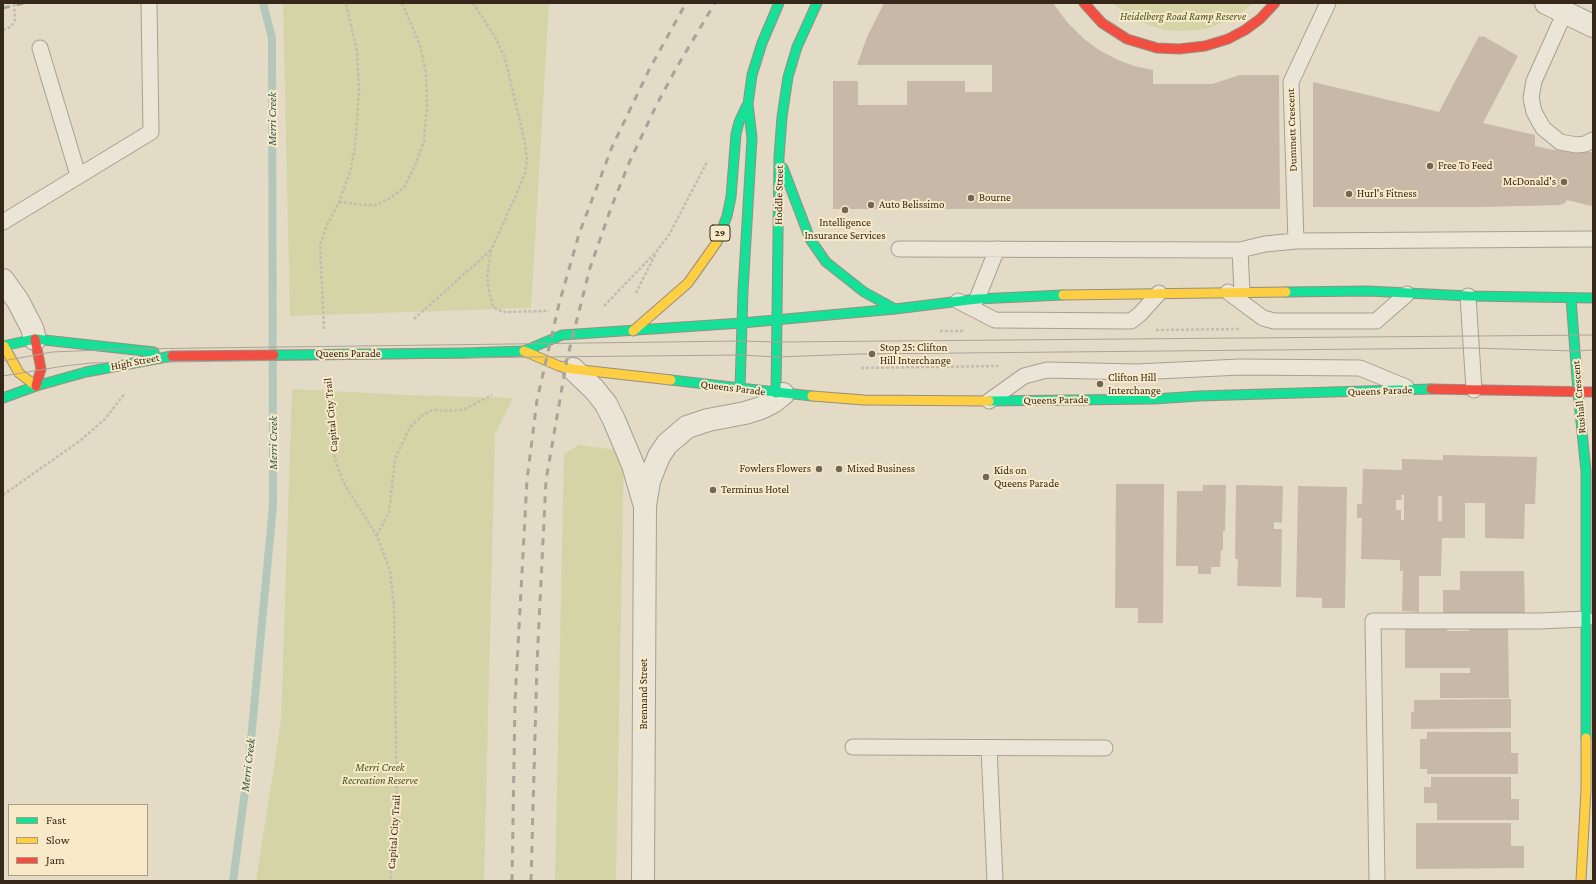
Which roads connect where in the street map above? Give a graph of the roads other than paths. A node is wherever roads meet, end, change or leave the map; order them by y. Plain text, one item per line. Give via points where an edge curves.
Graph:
1 (149, 3) edge
2 (779, 3) edge
3 (817, 3) edge
4 (1084, 3) edge
5 (1276, 3) edge
6 (1328, 3) edge
7 (1546, 3) edge
8 (1565, 12) junction
9 (1593, 26) edge
10 (40, 48) dead end
11 (748, 104) junction
12 (1593, 140) edge
13 (779, 157) junction
14 (78, 175) junction
15 (3, 222) edge
16 (1593, 239) edge
17 (1296, 241) junction
18 (899, 249) dead end
19 (997, 249) junction
20 (1240, 250) junction
21 (3, 280) edge
22 (1235, 292) junction
23 (1159, 293) junction
24 (1407, 294) junction
25 (1468, 296) junction
26 (1571, 298) junction
27 (1593, 298) edge
28 (977, 299) junction
29 (958, 301) junction
30 (895, 309) junction
31 (777, 318) junction
32 (742, 322) junction
33 (633, 331) junction
34 (35, 339) junction
35 (3, 345) edge
36 (524, 351) junction
37 (172, 356) junction
38 (573, 369) junction
39 (1196, 370) junction
40 (36, 386) junction
41 (740, 388) junction
42 (1413, 390) junction
43 (1474, 390) junction
44 (1578, 392) junction
45 (1593, 392) edge
46 (780, 394) junction
47 (1199, 396) junction
48 (3, 398) edge
49 (989, 401) junction
50 (645, 506) junction
51 (1586, 619) junction
52 (854, 748) dead end
53 (989, 748) junction
54 (1105, 748) dead end
55 (1593, 877) edge
56 (643, 881) edge
57 (995, 881) edge
58 (1377, 881) edge
59 (1580, 881) edge

1 - 14 lane via 151,132
2 - 11 main road, 29 via 762,43 752,76
3 - 13 main road, Hoddle Street via 797,47 788,77
4 - 5 main road via 1102,23 1127,39 1157,48 1179,49 1205,46 1228,39 1260,19
6 - 17 lane, Dummett Crescent via 1291,82
7 - 8 street
8 - 9 street
8 - 12 lane via 1534,81 1531,98 1534,112 1544,128 1560,142 1577,145
10 - 14 lane
11 - 32 main road via 752,138
11 - 33 main road, 29 via 736,134 731,197 727,216 716,243 688,283
13 - 30 main road via 810,239 826,262 864,292
13 - 31 main road, Hoddle Street
14 - 15 lane
16 - 17 lane
17 - 20 lane
18 - 19 lane
19 - 20 lane
19 - 28 lane
20 - 22 lane
21 - 34 street via 18,301
22 - 23 main road, Queens Parade
22 - 24 main road, Queens Parade via 1368,291
22 - 24 lane via 1262,318 1274,321 1376,321
23 - 28 main road, Queens Parade
23 - 29 lane via 1131,321 995,320
24 - 25 main road, Queens Parade
25 - 26 main road, Queens Parade
25 - 43 lane
26 - 27 main road, Queens Parade
26 - 44 main road, Rushall Crescent
28 - 29 main road, Queens Parade
29 - 30 main road, Queens Parade
30 - 31 main road, Queens Parade
31 - 32 main road, Queens Parade
31 - 46 main road, Hoddle Street
32 - 33 main road, Queens Parade
32 - 41 main road
33 - 36 main road, Queens Parade via 562,335
34 - 35 main road, High Street
34 - 37 main road, High Street
34 - 40 main road via 41,369
35 - 40 main road via 19,373
36 - 37 main road, Queens Parade, bridge via 465,354
36 - 38 main road, Queens Parade via 559,366
37 - 40 main road, High Street via 86,372
38 - 41 main road, Queens Parade
38 - 50 street, Brennand Street via 606,404 632,465
39 - 42 lane via 1240,367 1360,368
39 - 47 lane
39 - 49 lane via 1047,370 1024,376
40 - 48 main road, High Street
41 - 46 main road, Queens Parade
42 - 43 main road, Queens Parade
42 - 47 main road, Queens Parade
43 - 44 main road, Queens Parade
44 - 45 main road, Queens Parade
44 - 51 main road, Rushall Crescent via 1586,471
46 - 49 main road, Queens Parade via 864,400
46 - 50 street, Brennand Street via 761,408 697,423 676,435 667,444 654,466
47 - 49 main road, Queens Parade
50 - 56 street, Brennand Street
51 - 58 lane via 1373,621
51 - 59 main road, Rushall Crescent via 1586,790
52 - 53 lane
53 - 54 lane
53 - 57 lane
55 - 59 main road

